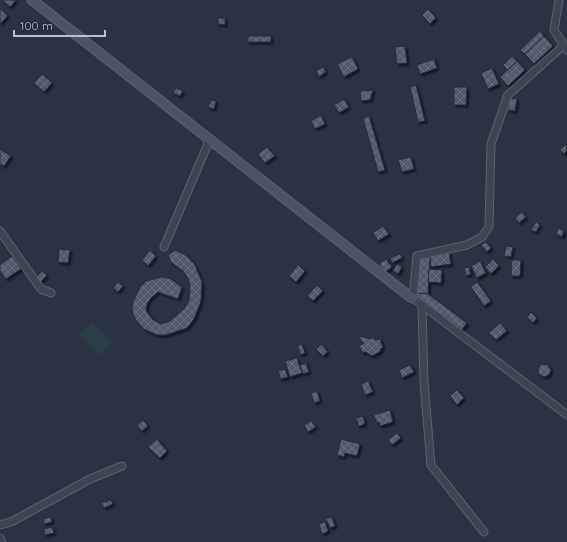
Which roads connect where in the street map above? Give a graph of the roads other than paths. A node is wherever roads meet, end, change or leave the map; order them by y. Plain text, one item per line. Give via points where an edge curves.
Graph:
1 (32, 0) edge
2 (559, 0) edge
3 (566, 47) edge
4 (208, 139) junction
5 (0, 231) edge
6 (164, 247) dead end
7 (51, 293) dead end
8 (413, 298) junction
9 (422, 306) junction
10 (567, 415) edge
11 (122, 466) dead end
12 (0, 525) edge
13 (484, 532) dead end
14 (0, 538) edge
15 (2, 542) edge

1 - 4 street
2 - 3 street via 554,30
3 - 8 street via 508,95 491,144 489,227 482,237 467,245 417,256
4 - 6 street
4 - 8 street
5 - 7 street via 41,289
8 - 9 street
9 - 10 street
9 - 13 street via 424,383 431,465
11 - 12 street via 90,479 11,522
14 - 15 street

